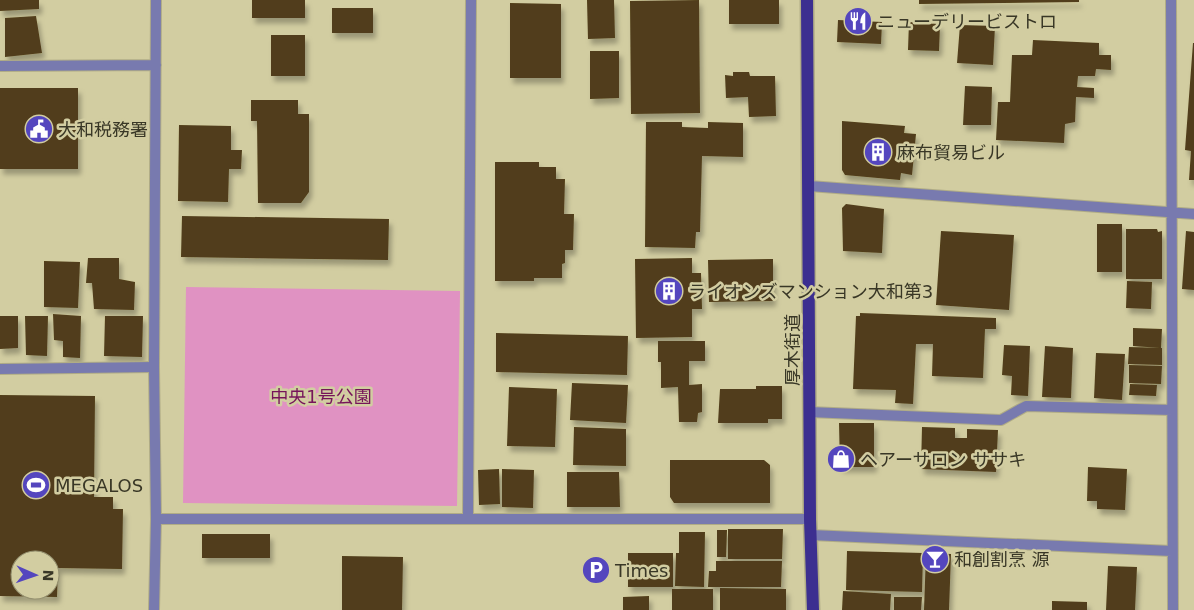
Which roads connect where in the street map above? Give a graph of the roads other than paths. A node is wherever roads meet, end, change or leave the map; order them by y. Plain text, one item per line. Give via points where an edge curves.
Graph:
1 (156, 0) edge
2 (471, 0) edge
3 (807, 0) edge
4 (1171, 0) edge
5 (156, 65) junction
6 (0, 66) edge
7 (809, 186) junction
8 (1172, 213) junction
9 (1194, 214) edge
10 (154, 367) junction
11 (0, 369) edge
12 (1172, 410) junction
13 (809, 412) junction
14 (156, 518) junction
15 (468, 519) junction
16 (810, 519) junction
17 (811, 535) junction
18 (1172, 551) junction
19 (154, 610) edge
20 (813, 610) edge
21 (1173, 610) edge

1 - 5 street
2 - 15 street
3 - 7 main road, 厚木街道
4 - 8 street
5 - 6 street
5 - 10 street
7 - 8 street
7 - 13 main road, 厚木街道
8 - 9 street
8 - 12 street
10 - 11 street
10 - 14 street
12 - 13 street via 1026,406 1001,420
12 - 18 street
13 - 16 main road, 厚木街道
14 - 15 street
14 - 19 street
15 - 16 street
16 - 17 main road, 厚木街道
17 - 18 street
17 - 20 main road, 厚木街道
18 - 21 street

